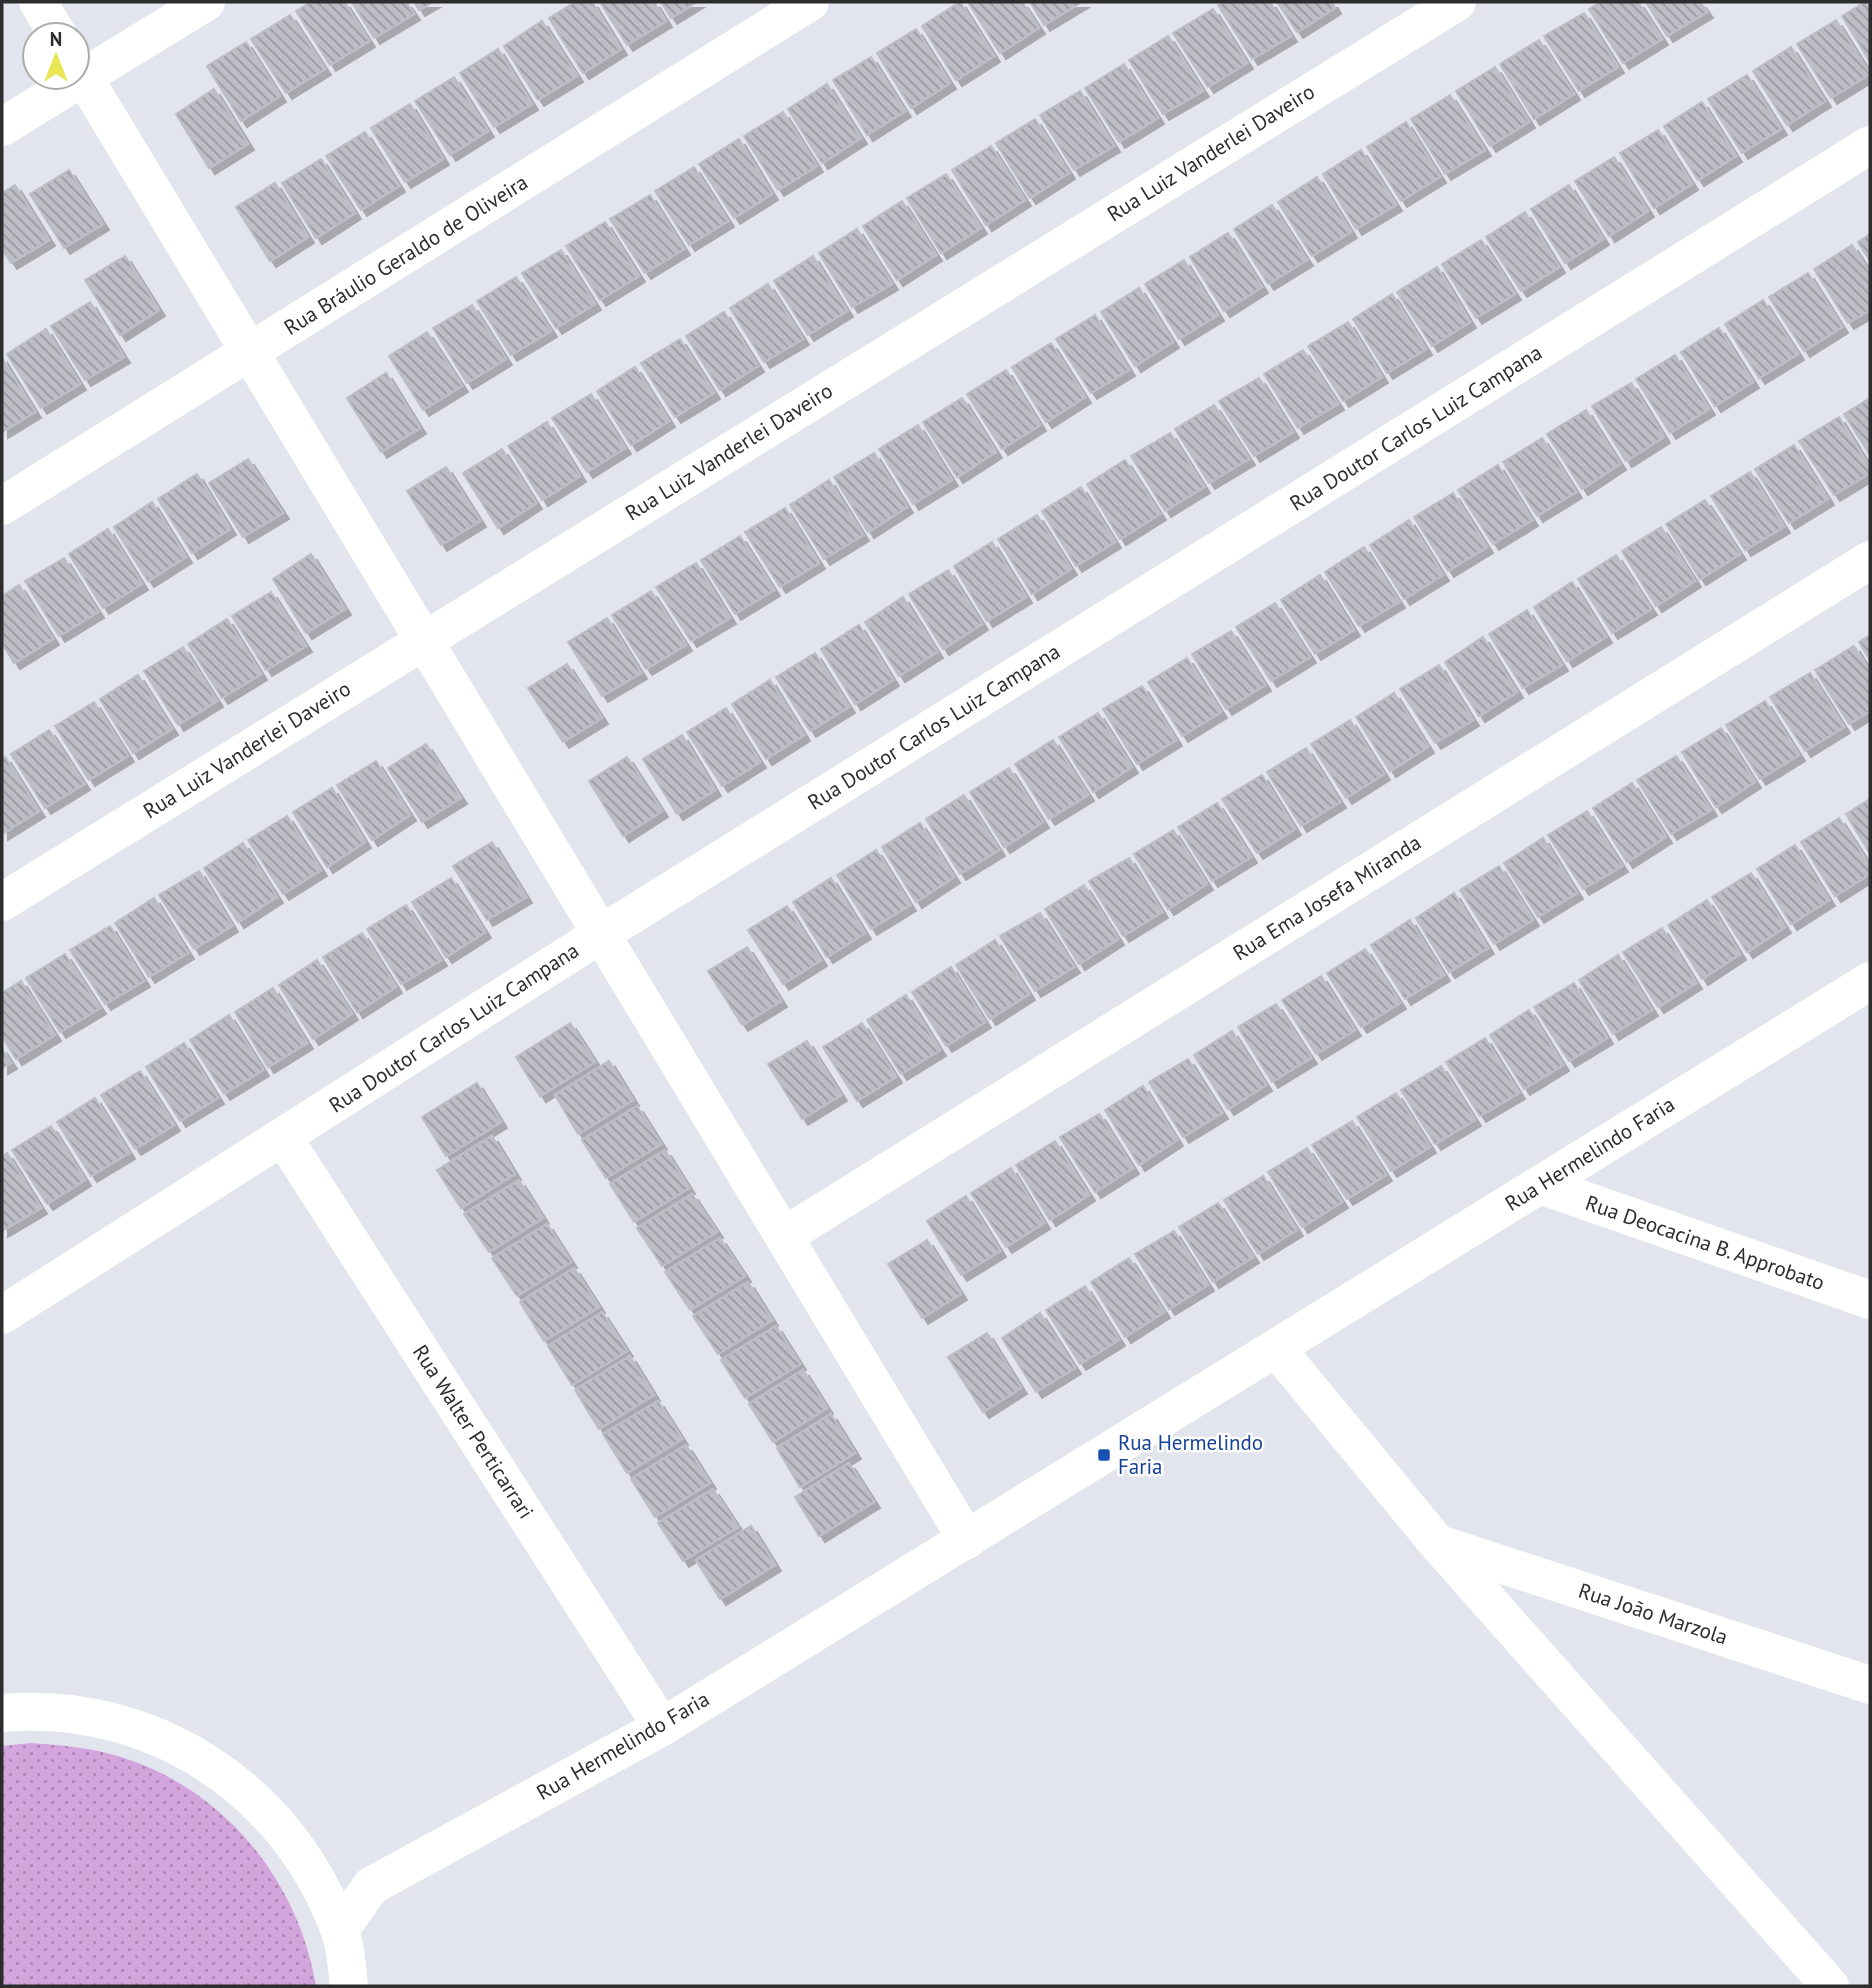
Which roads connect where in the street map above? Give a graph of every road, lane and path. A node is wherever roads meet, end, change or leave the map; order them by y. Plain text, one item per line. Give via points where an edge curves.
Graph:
1 (38, 2) edge
2 (206, 2) edge
3 (810, 2) edge
4 (1457, 2) edge
5 (50, 21) edge
6 (91, 66) edge
7 (91, 90) edge
8 (53, 91) edge
9 (2, 127) edge
10 (1870, 145) edge
11 (250, 352) junction
12 (2, 506) edge
13 (1870, 560) edge
14 (424, 641) junction
15 (2, 902) edge
16 (601, 933) junction
17 (1870, 981) edge
18 (283, 1137) junction
19 (1540, 1185) junction
20 (784, 1236) junction
21 (1870, 1300) edge
22 (2, 1314) edge
23 (1276, 1348) junction
24 (967, 1540) junction
25 (1437, 1543) junction
26 (1870, 1685) edge
27 (2, 1713) edge
28 (662, 1727) junction
29 (371, 1886) junction
30 (319, 1888) junction
31 (340, 1930) junction
32 (349, 1986) edge
33 (1830, 1986) edge

1 - 5 street
2 - 6 street
3 - 11 street, Rua Bráulio Geraldo de Oliveira
4 - 14 street, Rua Luiz Vanderlei Daveiro
7 - 11 street
8 - 9 street
10 - 16 street, Rua Doutor Carlos Luiz Campana
11 - 12 street, Rua Bráulio Geraldo de Oliveira
11 - 14 street
13 - 20 street, Rua Ema Josefa Miranda
14 - 15 street, Rua Luiz Vanderlei Daveiro
14 - 16 street
16 - 18 street, Rua Doutor Carlos Luiz Campana
16 - 20 street
17 - 19 street, Rua Hermelindo Faria
18 - 22 street, Rua Doutor Carlos Luiz Campana
18 - 28 street, Rua Walter Perticarrari
19 - 21 street, Rua Deocacina B. Approbato
19 - 23 street, Rua Hermelindo Faria
20 - 24 street
23 - 24 street, Rua Hermelindo Faria
23 - 25 street
24 - 28 street, Rua Hermelindo Faria
25 - 26 street, Rua João Marzola
25 - 33 street
27 - 30 street via 77,1714 125,1724 170,1741 250,1795 283,1831
28 - 29 street, Rua Hermelindo Faria
29 - 30 street, Rua Hermelindo Faria
29 - 31 street, Rua Hermelindo Faria
30 - 31 street
31 - 32 street

